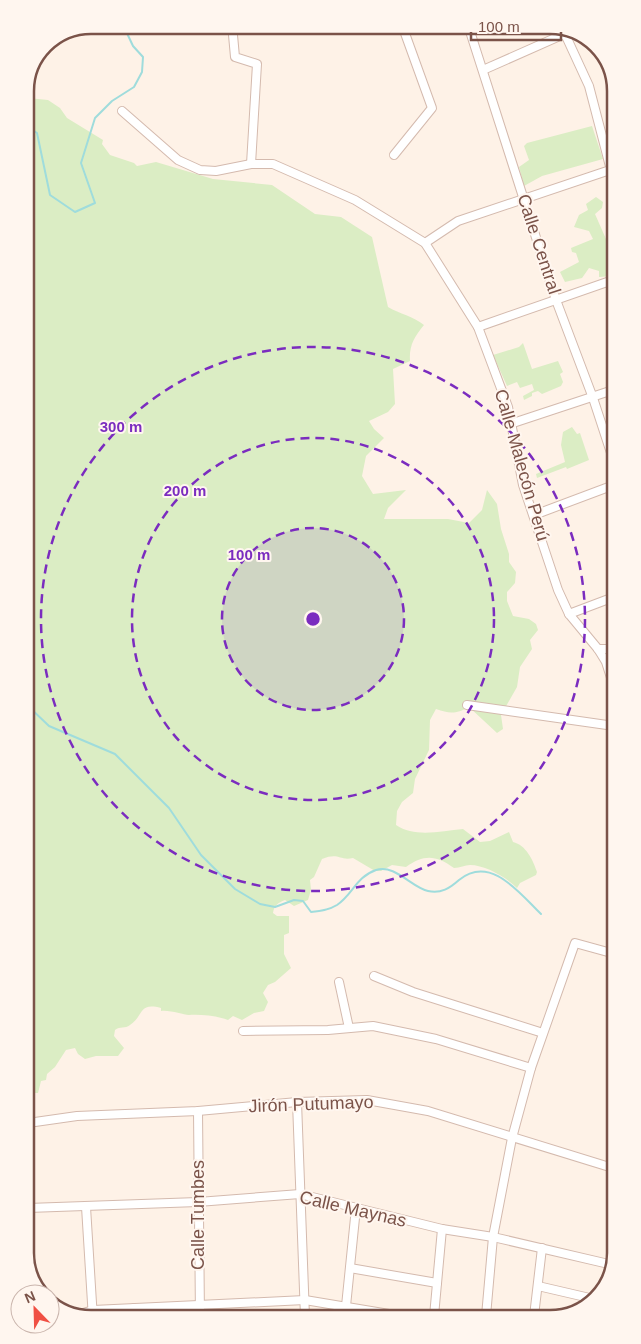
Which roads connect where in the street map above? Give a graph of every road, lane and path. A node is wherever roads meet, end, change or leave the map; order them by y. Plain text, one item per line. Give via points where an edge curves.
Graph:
1 (233, 34) edge
2 (405, 34) edge
3 (471, 34) edge
4 (562, 36) edge
5 (570, 37) edge
6 (483, 70) junction
7 (122, 111) dead end
8 (607, 154) edge
9 (394, 155) dead end
10 (251, 164) junction
11 (607, 175) edge
12 (525, 200) junction
13 (425, 243) junction
14 (607, 282) edge
15 (556, 300) junction
16 (478, 327) junction
17 (607, 392) edge
18 (593, 398) junction
19 (510, 424) junction
20 (607, 441) edge
21 (607, 488) edge
22 (534, 515) junction
23 (607, 600) edge
24 (569, 614) junction
25 (598, 649) junction
26 (607, 649) edge
27 (607, 665) edge
28 (467, 705) dead end
29 (607, 725) edge
30 (607, 952) edge
31 (374, 976) dead end
32 (339, 982) dead end
33 (349, 1028) junction
34 (243, 1031) dead end
35 (543, 1033) junction
36 (531, 1068) junction
37 (297, 1102) junction
38 (198, 1111) junction
39 (34, 1122) edge
40 (512, 1138) junction
41 (607, 1166) edge
42 (300, 1194) junction
43 (198, 1202) junction
44 (86, 1207) junction
45 (34, 1208) edge
46 (356, 1208) junction
47 (442, 1229) junction
48 (493, 1237) junction
49 (542, 1248) junction
50 (606, 1263) edge
51 (350, 1268) junction
52 (437, 1283) junction
53 (538, 1286) junction
54 (586, 1297) edge
55 (304, 1300) junction
56 (199, 1305) junction
57 (346, 1306) junction
58 (134, 1308) joint
59 (93, 1310) joint
60 (199, 1310) edge
61 (305, 1310) edge
62 (365, 1310) edge
63 (435, 1310) edge
64 (487, 1310) edge
65 (535, 1310) edge

1 - 10 street via 235,57 257,64
2 - 9 street via 431,104 429,113
3 - 6 street, Calle Central
4 - 6 street
5 - 8 street via 589,86
6 - 12 street, Calle Central
7 - 10 street via 178,160 200,170 216,172
10 - 13 street via 273,164 339,192
11 - 12 street
12 - 13 street via 458,221
12 - 15 street, Calle Central
13 - 16 street, Calle Malecón Perú
14 - 15 street
15 - 16 street
15 - 18 street, Calle Central
16 - 19 street, Calle Malecón Perú via 508,407
17 - 18 street
18 - 19 street
18 - 20 street, Calle Central
19 - 22 street, Calle Malecón Perú via 523,485
21 - 22 street
22 - 24 street, Calle Malecón Perú
23 - 24 street
24 - 25 street, Calle Malecón Perú
25 - 26 street
25 - 27 street, Calle Malecón Perú
28 - 29 street
30 - 35 street via 574,942
31 - 35 street via 413,992
32 - 33 street
33 - 34 street
33 - 36 street via 373,1026 436,1039
35 - 36 street
36 - 40 street
37 - 38 street, Jirón Putumayo
37 - 40 street, Jirón Putumayo via 349,1099 383,1102 428,1111
37 - 42 street
38 - 39 street, Jirón Putumayo via 77,1116
38 - 43 street, Calle Tumbes
40 - 41 street, Jirón Putumayo
40 - 48 street
42 - 43 street, Calle Maynas
42 - 46 street, Calle Maynas
42 - 55 street
43 - 44 street, Calle Maynas
43 - 56 street, Calle Tumbes
44 - 45 street, Calle Maynas
44 - 59 street
46 - 47 street, Calle Maynas
46 - 51 street
47 - 48 street, Calle Maynas
47 - 52 street
48 - 49 street, Calle Maynas
48 - 64 street
49 - 50 street, Calle Maynas
49 - 53 street
51 - 52 street
51 - 57 street
52 - 63 street
53 - 54 street
53 - 65 street
55 - 56 street
55 - 57 street
55 - 61 street
56 - 58 street
56 - 60 street, Calle Tumbes
57 - 62 street
58 - 59 street

